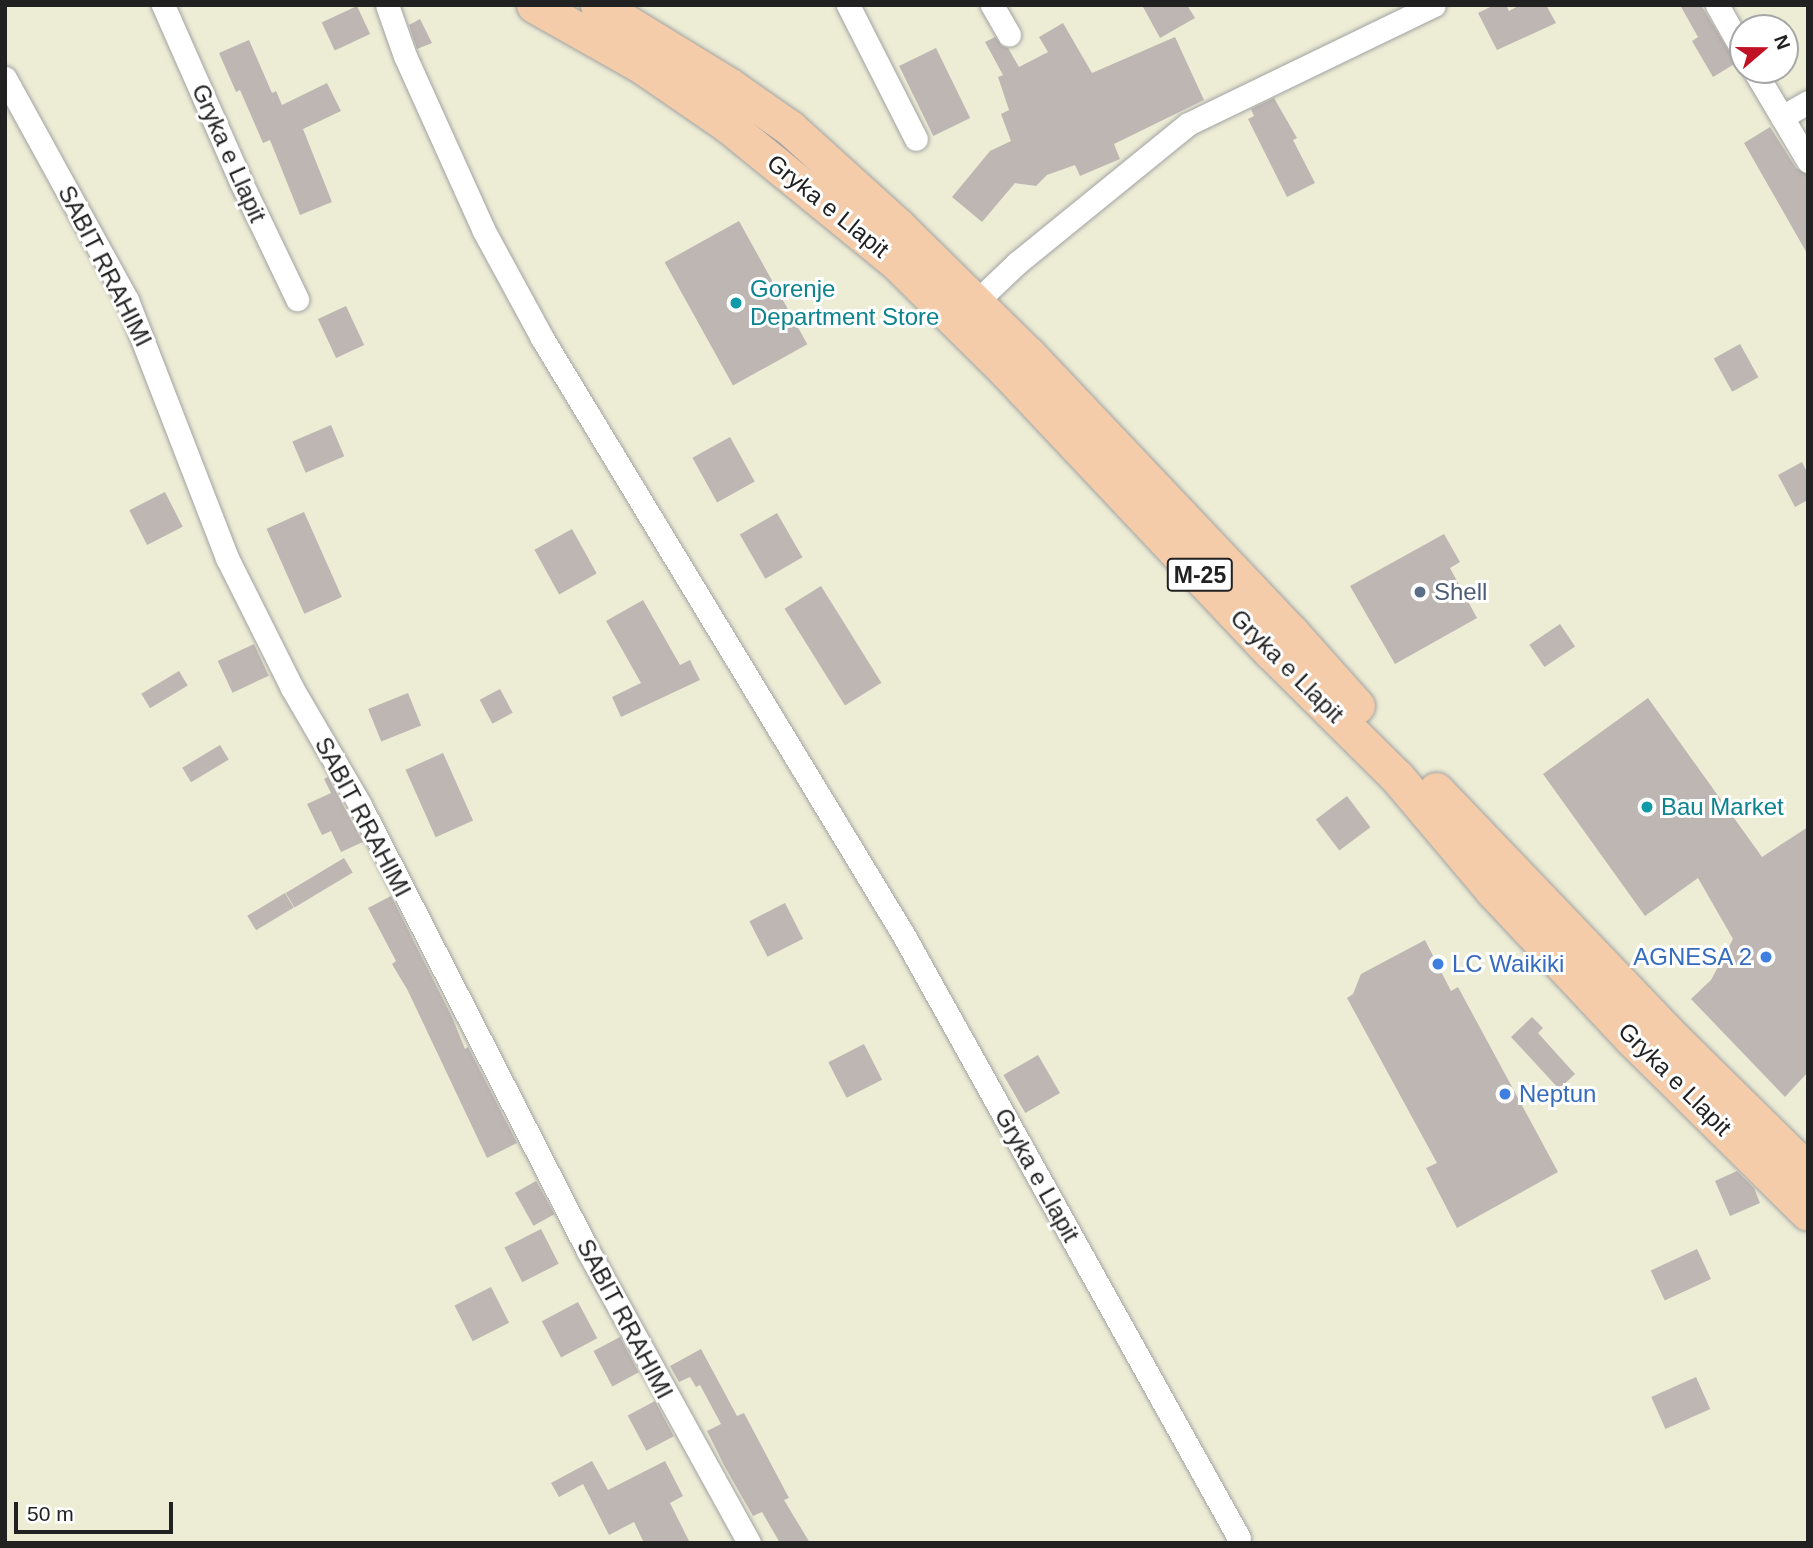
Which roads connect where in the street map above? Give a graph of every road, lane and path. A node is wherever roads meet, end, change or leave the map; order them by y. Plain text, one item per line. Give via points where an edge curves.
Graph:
1 (163, 5) edge
2 (387, 5) edge
3 (534, 5) edge
4 (598, 5) edge
5 (848, 5) edge
6 (992, 5) edge
7 (1434, 5) edge
8 (1717, 5) edge
9 (1729, 26) edge
10 (1009, 34) dead end
11 (5, 78) edge
12 (1762, 84) edge
13 (1808, 102) edge
14 (1782, 117) junction
15 (916, 139) dead end
16 (1808, 161) edge
17 (297, 299) dead end
18 (975, 303) junction
19 (1808, 1171) edge
20 (1808, 1213) edge
21 (1239, 1538) dead end
22 (749, 1543) edge

1 - 17 street, Gryka e Llapit
2 - 21 street, Gryka e Llapit via 405,56 484,231 542,338 903,934
3 - 20 main road, Gryka e Llapit / M-25 via 642,66 729,126 896,262 1397,777 1492,890 1632,1039
4 - 18 main road, Gryka e Llapit / M-25 via 790,128
5 - 15 street
6 - 10 street
7 - 18 street via 1188,124 1037,246
8 - 9 street
11 - 22 street, SABIT RRAHIMI via 127,300 227,558 292,688 360,805 588,1251
12 - 14 street
13 - 14 street
14 - 16 street
18 - 19 main road, Gryka e Llapit / M-25 via 1666,1031

